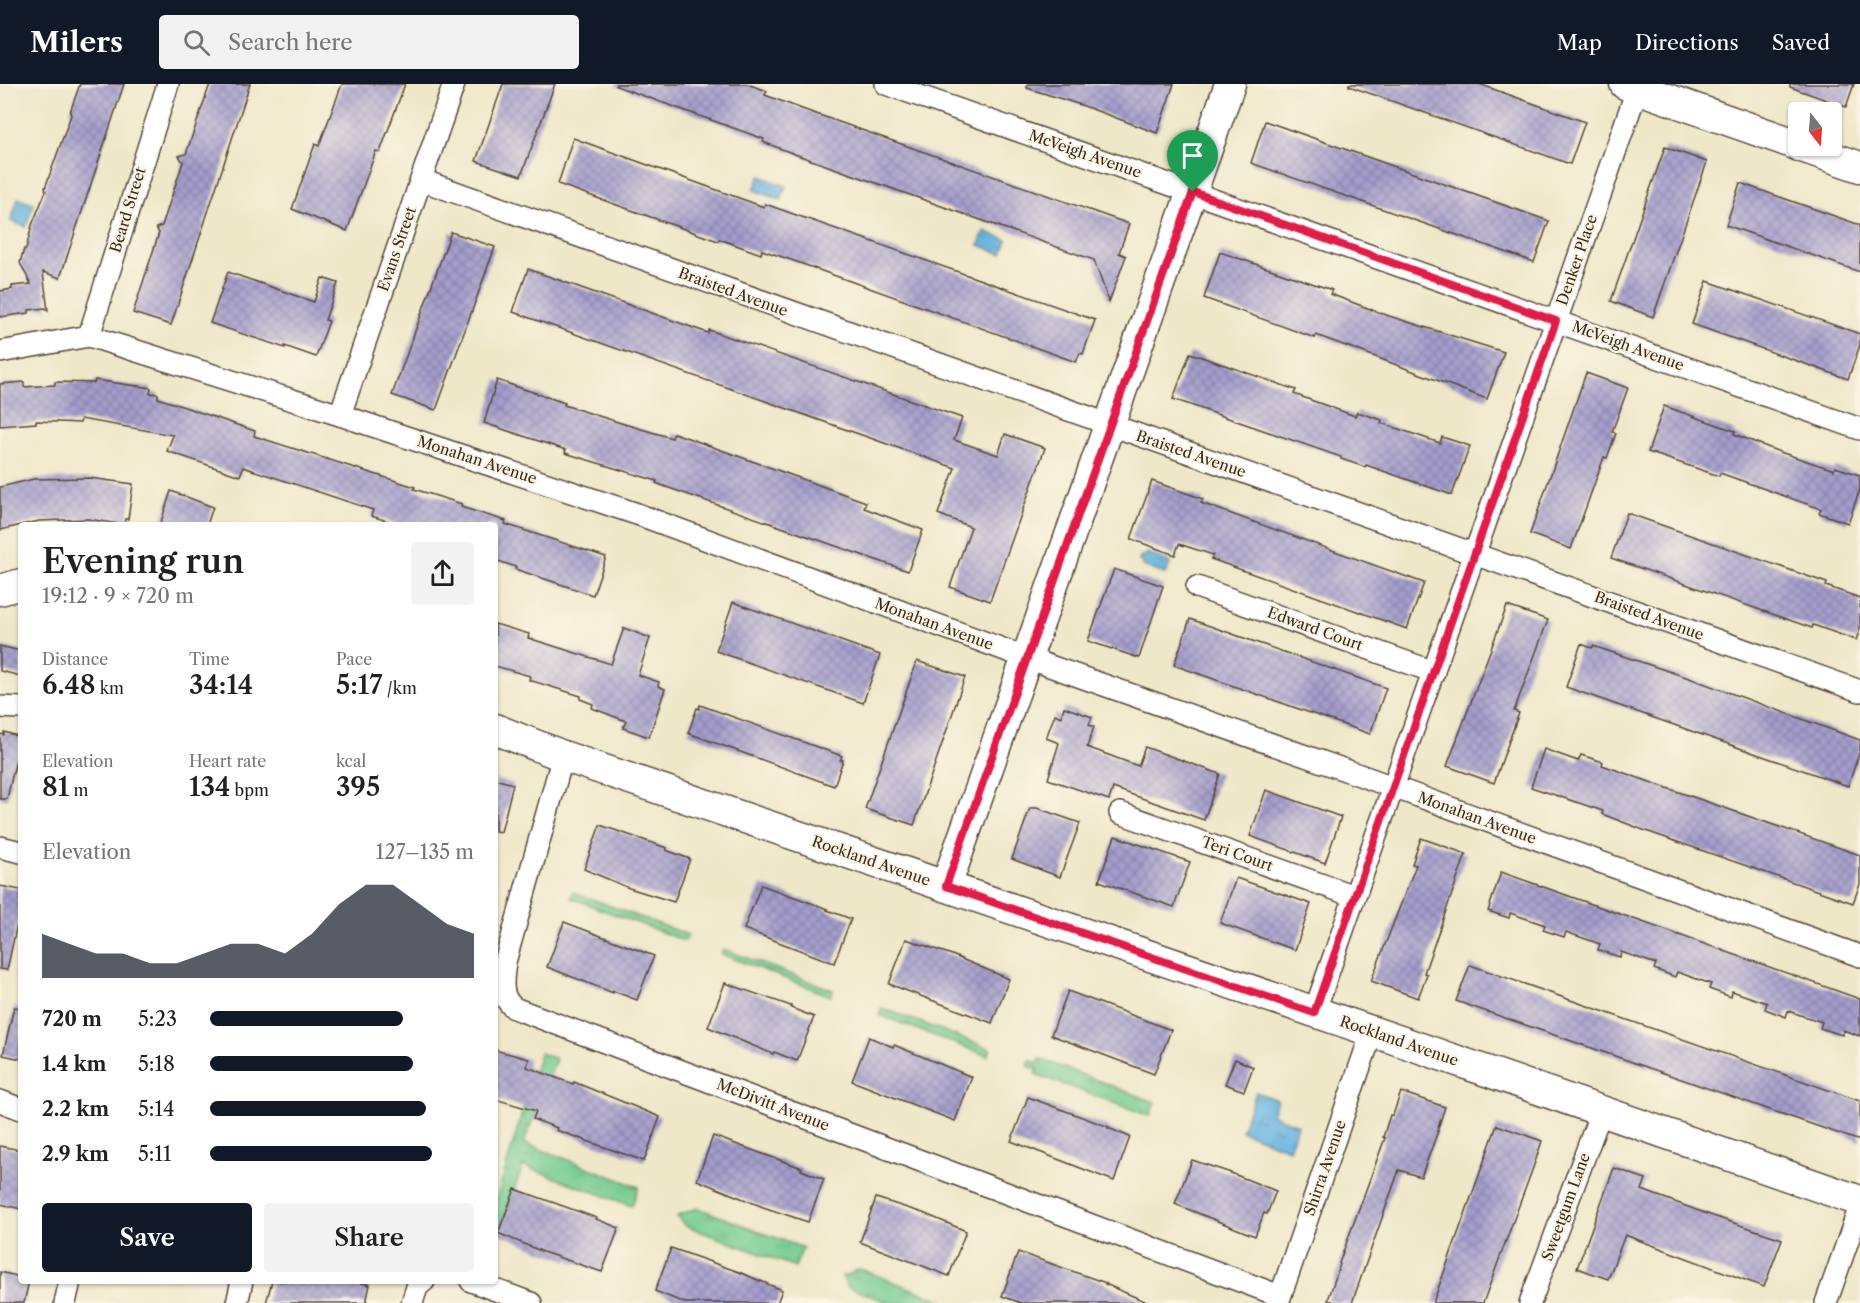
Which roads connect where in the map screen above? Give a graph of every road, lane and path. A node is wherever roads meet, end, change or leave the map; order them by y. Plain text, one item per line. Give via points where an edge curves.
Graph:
1 (168, 84) edge
2 (454, 84) edge
3 (886, 84) edge
4 (1230, 84) edge
5 (1634, 85) edge
6 (1788, 141) edge
7 (1830, 156) edge
8 (1860, 167) edge
9 (420, 180) junction
10 (1193, 192) junction
11 (1556, 321) junction
12 (89, 336) junction
13 (0, 352) edge
14 (340, 415) junction
15 (1110, 426) junction
16 (1860, 429) edge
17 (1474, 554) junction
18 (18, 585) edge
19 (1197, 587) dead end
20 (0, 591) edge
21 (1027, 658) junction
22 (1434, 672) junction
23 (1860, 691) edge
24 (0, 707) edge
25 (18, 708) edge
26 (498, 730) edge
27 (563, 756) junction
28 (1392, 787) junction
29 (1120, 813) dead end
30 (0, 847) edge
31 (18, 851) edge
32 (946, 886) junction
33 (1354, 896) junction
34 (1860, 956) edge
35 (500, 961) edge
36 (1314, 1013) junction
37 (1372, 1032) junction
38 (0, 1101) edge
39 (18, 1108) edge
40 (1601, 1112) junction
41 (1860, 1201) edge
42 (1860, 1206) edge
43 (69, 1284) edge
44 (241, 1284) edge
45 (420, 1284) edge
46 (479, 1284) edge
47 (1279, 1300) edge
48 (1538, 1301) edge
49 (65, 1303) edge
50 (237, 1303) edge
51 (412, 1303) edge
52 (531, 1303) edge
53 (1826, 1303) edge

1 - 12 street, Beard Street
2 - 9 street, Evans Street
3 - 10 street, McVeigh Avenue
4 - 10 street
5 - 6 street
5 - 11 street, Denker Place
7 - 8 street
9 - 14 street, Evans Street
9 - 15 street, Braisted Avenue
10 - 11 street, McVeigh Avenue
10 - 15 street
11 - 16 street, McVeigh Avenue
11 - 17 street, Denker Place
12 - 13 street, Monahan Avenue
12 - 14 street, Monahan Avenue
14 - 21 street, Monahan Avenue via 637,514
15 - 17 street, Braisted Avenue
15 - 21 street
17 - 22 street, Denker Place
17 - 23 street, Braisted Avenue
18 - 20 street
19 - 22 street, Edward Court
21 - 28 street, Monahan Avenue
21 - 32 street
22 - 28 street, Denker Place
24 - 25 street
26 - 27 street, Rockland Avenue
27 - 32 street, Rockland Avenue
27 - 35 street, McDivitt Avenue
28 - 33 street, Denker Place
28 - 34 street, Monahan Avenue
29 - 33 street, Teri Court
30 - 31 street
32 - 36 street, Rockland Avenue
33 - 36 street, Denker Place
35 - 47 street, McDivitt Avenue via 503,995 514,1008
36 - 37 street, Rockland Avenue
37 - 40 street, Rockland Avenue
37 - 47 street, Shirra Avenue
38 - 39 street
40 - 41 street, Rockland Avenue
40 - 48 street, Sweetgum Lane
42 - 53 street
43 - 49 street
44 - 50 street
45 - 51 street
46 - 52 street

